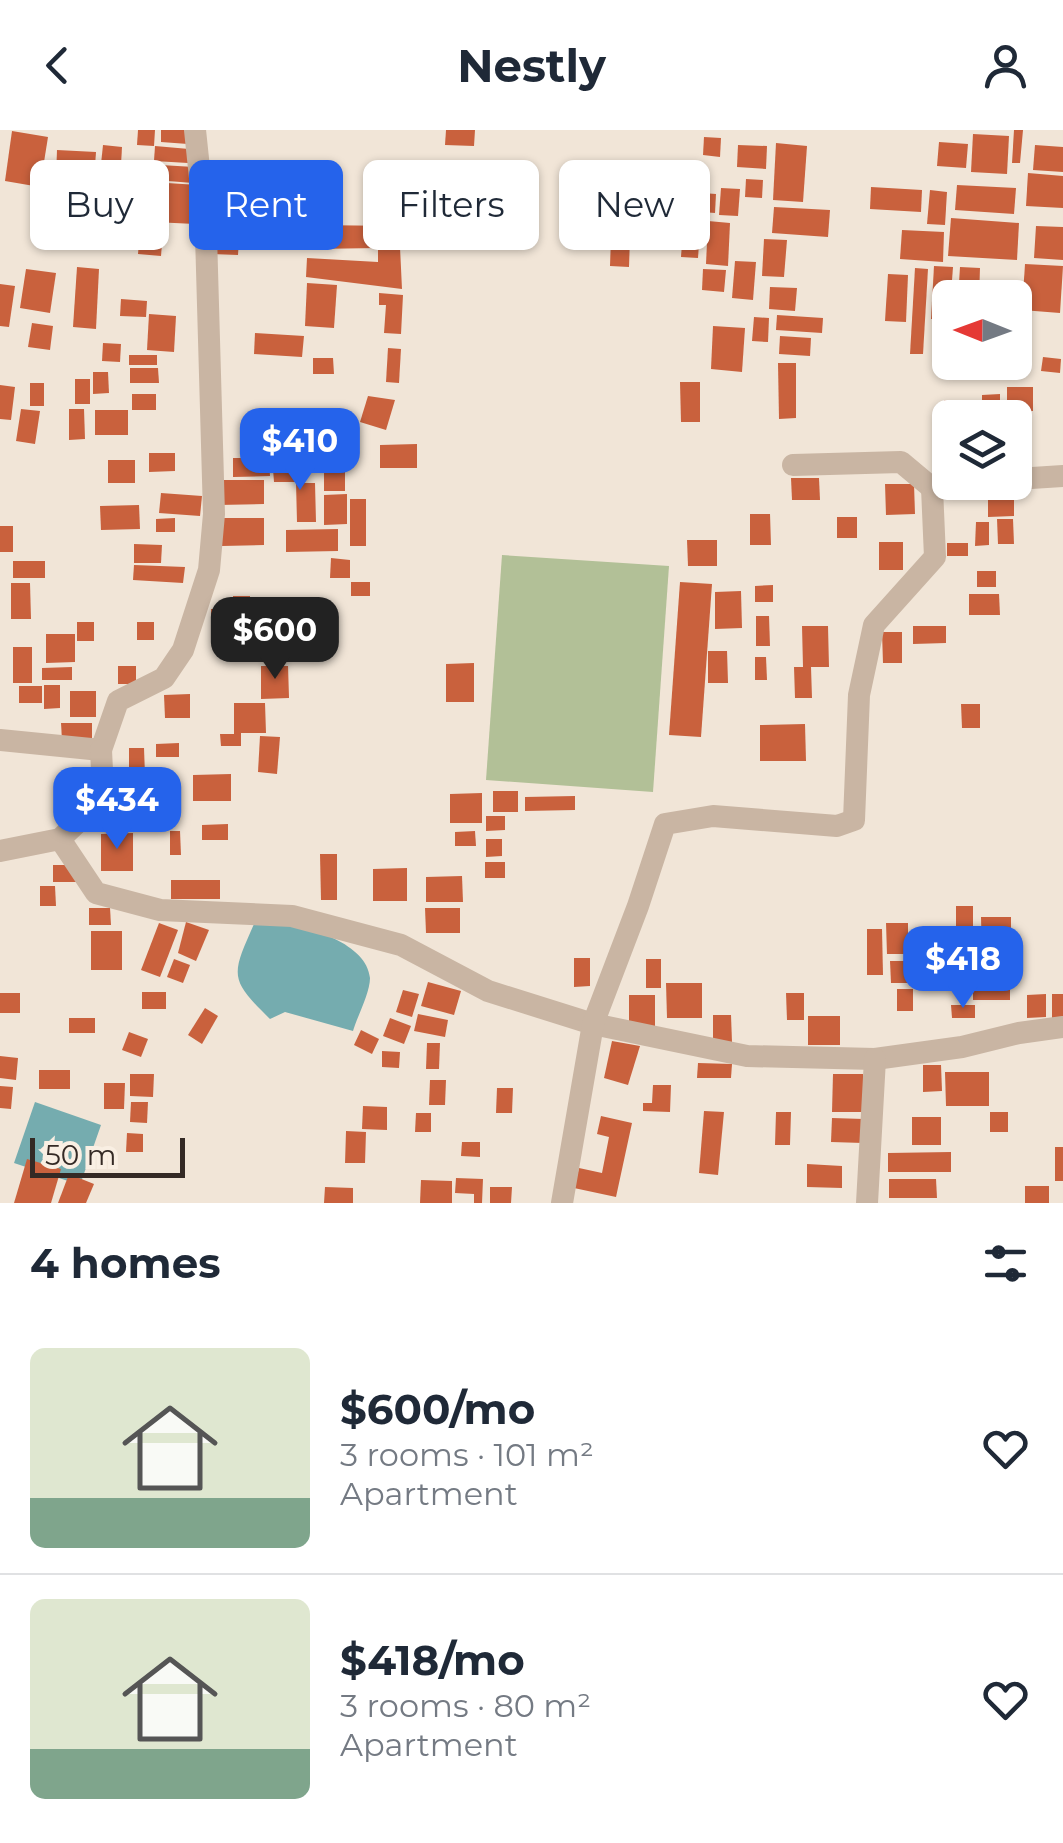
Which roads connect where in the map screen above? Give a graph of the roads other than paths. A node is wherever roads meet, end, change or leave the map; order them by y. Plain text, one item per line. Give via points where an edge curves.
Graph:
1 (194, 130) edge
2 (793, 465) dead end
3 (1063, 476) edge
4 (1032, 478) edge
5 (932, 488) edge
6 (933, 500) edge
7 (0, 740) edge
8 (101, 750) junction
9 (60, 839) junction
10 (0, 852) edge
11 (592, 1024) junction
12 (1063, 1027) edge
13 (875, 1059) junction
14 (562, 1203) edge
15 (868, 1203) edge

1 - 8 street via 206,235 214,514 209,570 182,650 164,678 118,701
2 - 5 street via 901,462
3 - 4 street
6 - 11 street via 935,557 874,625 859,695 854,820 838,826 713,816 666,824
7 - 8 street
8 - 9 street via 103,791
9 - 10 street
9 - 11 street via 96,893 160,910 292,916 401,945 488,991
11 - 13 street via 747,1056
11 - 14 street
12 - 13 street
13 - 15 street

